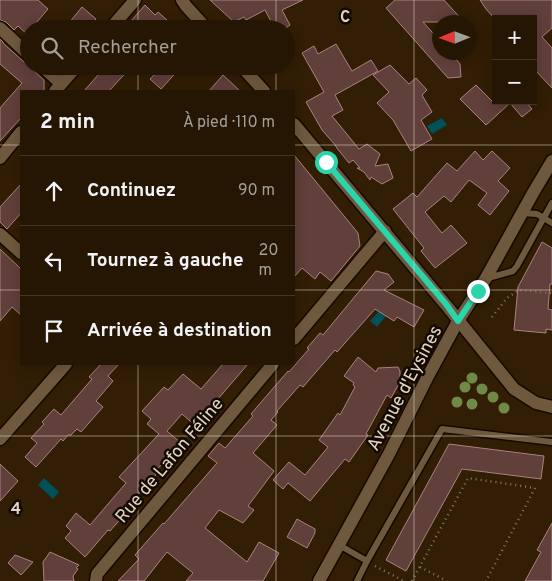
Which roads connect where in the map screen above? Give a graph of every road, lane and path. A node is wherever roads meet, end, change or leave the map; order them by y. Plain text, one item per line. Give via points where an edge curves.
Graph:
1 (135, 0) edge
2 (187, 2) edge
3 (118, 20) edge
4 (200, 20) edge
5 (0, 28) edge
6 (20, 46) edge
7 (49, 75) edge
8 (69, 75) edge
9 (249, 75) edge
10 (58, 88) edge
11 (263, 90) edge
12 (295, 125) edge
13 (20, 133) edge
14 (0, 158) edge
15 (552, 161) edge
16 (549, 175) edge
17 (552, 203) edge
18 (523, 213) junction
19 (544, 218) junction
20 (552, 223) edge
21 (384, 231) junction
22 (0, 234) edge
23 (20, 252) edge
24 (486, 278) junction
25 (552, 293) edge
26 (492, 317) dead end
27 (458, 321) junction
28 (295, 338) edge
29 (65, 365) edge
30 (272, 365) edge
31 (552, 407) edge
32 (0, 439) edge
33 (552, 442) edge
34 (339, 545) junction
35 (367, 561) junction
36 (420, 567) junction
37 (96, 581) edge
38 (320, 581) edge
39 (357, 581) edge
40 (404, 581) edge
41 (412, 581) edge
42 (447, 581) edge
43 (486, 581) edge

1 - 3 street
2 - 4 street
5 - 6 street
7 - 10 street
8 - 10 street
9 - 11 street
12 - 21 street
13 - 14 street
15 - 16 street, Avenue d'Eysines
16 - 18 street, Avenue d'Eysines via 533,193
17 - 19 lane
18 - 19 lane via 538,214
18 - 24 street, Avenue d'Eysines
19 - 20 lane
19 - 24 lane via 513,271
21 - 27 street
21 - 28 street
22 - 23 street
24 - 27 street, Avenue d'Eysines
25 - 26 path via 519,290 507,298
27 - 31 street via 514,389 536,403
27 - 34 street, Avenue d'Eysines
29 - 32 street
30 - 37 street, Rue de Lafon Féline via 97,574
33 - 35 lane via 442,429
34 - 35 lane
34 - 38 street, Avenue d'Eysines
35 - 39 lane
35 - 40 path
36 - 41 path
36 - 42 path
36 - 43 path via 468,478 535,488

